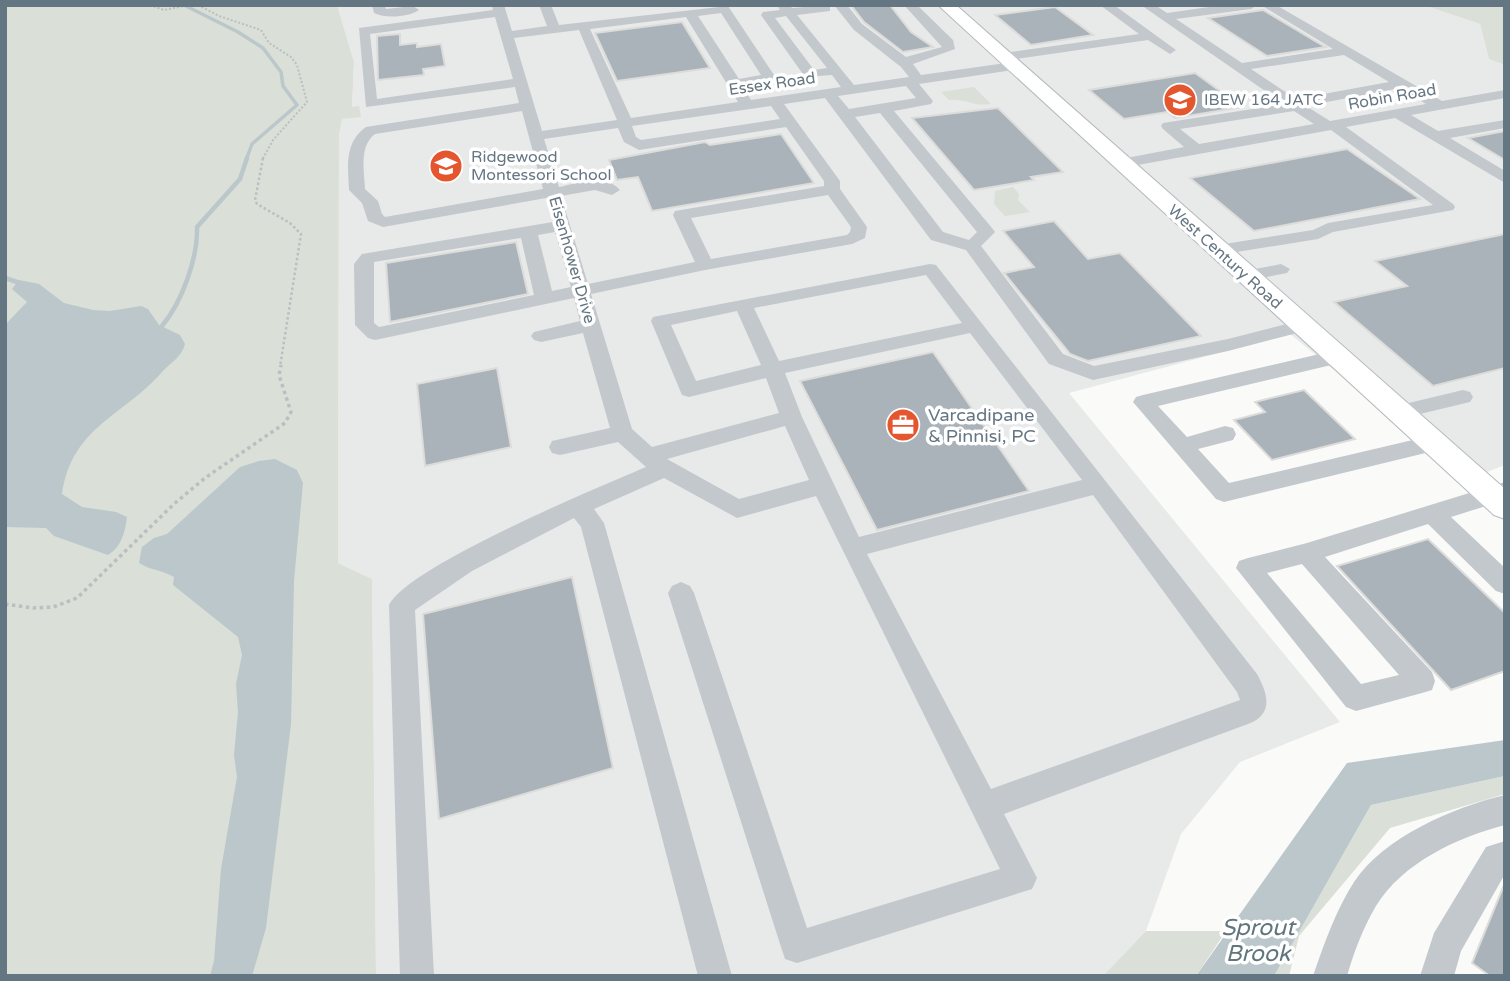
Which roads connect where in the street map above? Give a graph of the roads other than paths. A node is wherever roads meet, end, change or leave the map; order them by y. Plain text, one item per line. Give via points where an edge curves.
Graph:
1 (378, 5) edge
2 (545, 5) edge
3 (841, 5) edge
4 (911, 5) edge
5 (946, 5) edge
6 (1107, 5) edge
7 (1147, 5) edge
8 (1251, 5) edge
9 (1267, 5) edge
10 (723, 7) edge
11 (425, 8) dead end
12 (826, 8) dead end
13 (499, 9) edge
14 (786, 9) edge
15 (690, 13) junction
16 (1165, 17) junction
17 (583, 26) junction
18 (554, 29) junction
19 (507, 35) junction
20 (1150, 36) junction
21 (1170, 50) dead end
22 (1345, 51) junction
23 (1008, 61) junction
24 (904, 62) junction
25 (1239, 67) junction
26 (836, 71) junction
27 (914, 81) junction
28 (520, 82) junction
29 (735, 84) junction
30 (1402, 84) junction
31 (850, 90) junction
32 (829, 93) junction
33 (1505, 94) edge
34 (775, 101) junction
35 (926, 101) joint
36 (747, 105) junction
37 (1294, 105) junction
38 (527, 106) junction
39 (1440, 106) junction
40 (887, 111) junction
41 (1399, 114) junction
42 (848, 117) junction
43 (789, 122) junction
44 (625, 123) junction
45 (1505, 124) edge
46 (1331, 125) junction
47 (536, 136) junction
48 (1437, 136) junction
49 (1196, 149) junction
50 (1121, 163) junction
51 (1505, 178) edge
52 (832, 189) junction
53 (612, 190) dead end
54 (552, 193) junction
55 (562, 226) junction
56 (528, 231) junction
57 (972, 246) junction
58 (1218, 250) junction
59 (705, 265) junction
60 (1281, 269) dead end
61 (1246, 276) junction
62 (580, 291) junction
63 (544, 298) junction
64 (743, 304) junction
65 (590, 325) junction
66 (975, 326) junction
67 (1302, 326) junction
68 (541, 336) dead end
69 (1337, 357) junction
70 (774, 369) junction
71 (1463, 397) dead end
72 (1399, 412) junction
73 (791, 417) junction
74 (622, 433) junction
75 (1226, 434) dead end
76 (1434, 443) junction
77 (1182, 446) junction
78 (560, 447) dead end
79 (657, 462) junction
80 (823, 485) junction
81 (1098, 485) junction
82 (1501, 498) edge
83 (578, 507) junction
84 (1432, 513) junction
85 (852, 548) junction
86 (1307, 554) junction
87 (1505, 584) edge
88 (681, 593) dead end
89 (984, 806) junction
90 (1505, 810) edge
91 (1505, 856) edge
92 (417, 976) edge
93 (715, 976) edge
94 (1330, 976) edge
95 (1437, 976) edge

1 - 11 street via 384,13
2 - 18 street
3 - 24 street via 869,37
4 - 24 street via 949,49
5 - 23 main road, West Century Road
6 - 20 street
7 - 16 street
8 - 16 street
9 - 22 street
10 - 15 street
10 - 29 street via 769,78
12 - 14 street
13 - 19 street, Eisenhower Drive
13 - 28 street via 363,31 371,104
14 - 26 street
14 - 26 street via 767,15 810,74
15 - 17 street
15 - 29 street
16 - 25 street
17 - 18 street
17 - 44 street
18 - 19 street
19 - 28 street, Eisenhower Drive
20 - 21 street
20 - 23 street, Essex Road
22 - 25 street
22 - 30 street
23 - 27 street, Essex Road
23 - 50 main road, West Century Road
24 - 27 street
25 - 37 street
26 - 31 street
27 - 31 street, Essex Road
27 - 35 street
28 - 38 street, Eisenhower Drive
29 - 36 street
30 - 37 street
30 - 39 street
31 - 32 street, Essex Road
32 - 34 street, Essex Road
32 - 42 street
33 - 39 street, Robin Road
34 - 36 street, Essex Road
34 - 43 street
35 - 40 street via 931,108
36 - 44 street, Essex Road
37 - 46 street
37 - 49 street via 1168,126
38 - 47 street, Eisenhower Drive
38 - 54 street via 371,130 358,142 357,190 383,222
39 - 41 street, Robin Road
40 - 42 street
40 - 57 street via 986,232
41 - 46 street, Robin Road
41 - 48 street
42 - 57 street via 937,236
43 - 44 street via 639,145 629,139
43 - 52 street via 832,181
44 - 47 street, Essex Road
45 - 48 street
46 - 49 street, Robin Road
46 - 58 street via 1447,206
47 - 54 street, Eisenhower Drive
48 - 51 street
49 - 50 street, Robin Road
50 - 58 main road, West Century Road
52 - 59 street via 681,215
52 - 59 street via 859,227 859,234 852,239
53 - 54 street via 601,185
54 - 55 street, Eisenhower Drive
55 - 56 street
55 - 62 street, Eisenhower Drive
56 - 63 street
56 - 63 street via 368,257 363,264 365,325 375,334
57 - 67 street via 1056,359 1093,373
58 - 61 main road, West Century Road
59 - 62 street
60 - 61 street
61 - 67 main road, West Century Road
62 - 63 street
62 - 65 street, Eisenhower Drive
64 - 66 street via 930,269
64 - 70 street
64 - 70 street via 660,321 689,390
65 - 68 street
65 - 74 street, Eisenhower Drive
66 - 70 street
66 - 81 street
67 - 69 main road, West Century Road
69 - 72 main road, West Century Road
69 - 77 street via 1143,402
70 - 73 street
71 - 72 street
72 - 76 main road, West Century Road
73 - 79 street
73 - 80 street
74 - 78 street
74 - 79 street
75 - 77 street
76 - 77 street via 1224,493
76 - 82 main road, West Century Road
79 - 80 street via 737,509
79 - 83 street
80 - 85 street
81 - 85 street
81 - 89 street via 1247,683 1254,705
82 - 84 street
83 - 92 street via 438,578 402,605
83 - 93 street via 592,523
84 - 86 street
84 - 87 street
85 - 89 street
86 - 86 street via 1316,563 1422,681 1356,698 1248,568
88 - 89 street via 797,947 1021,878
90 - 94 street via 1482,814 1412,848 1368,889
91 - 95 street via 1497,858 1446,945

